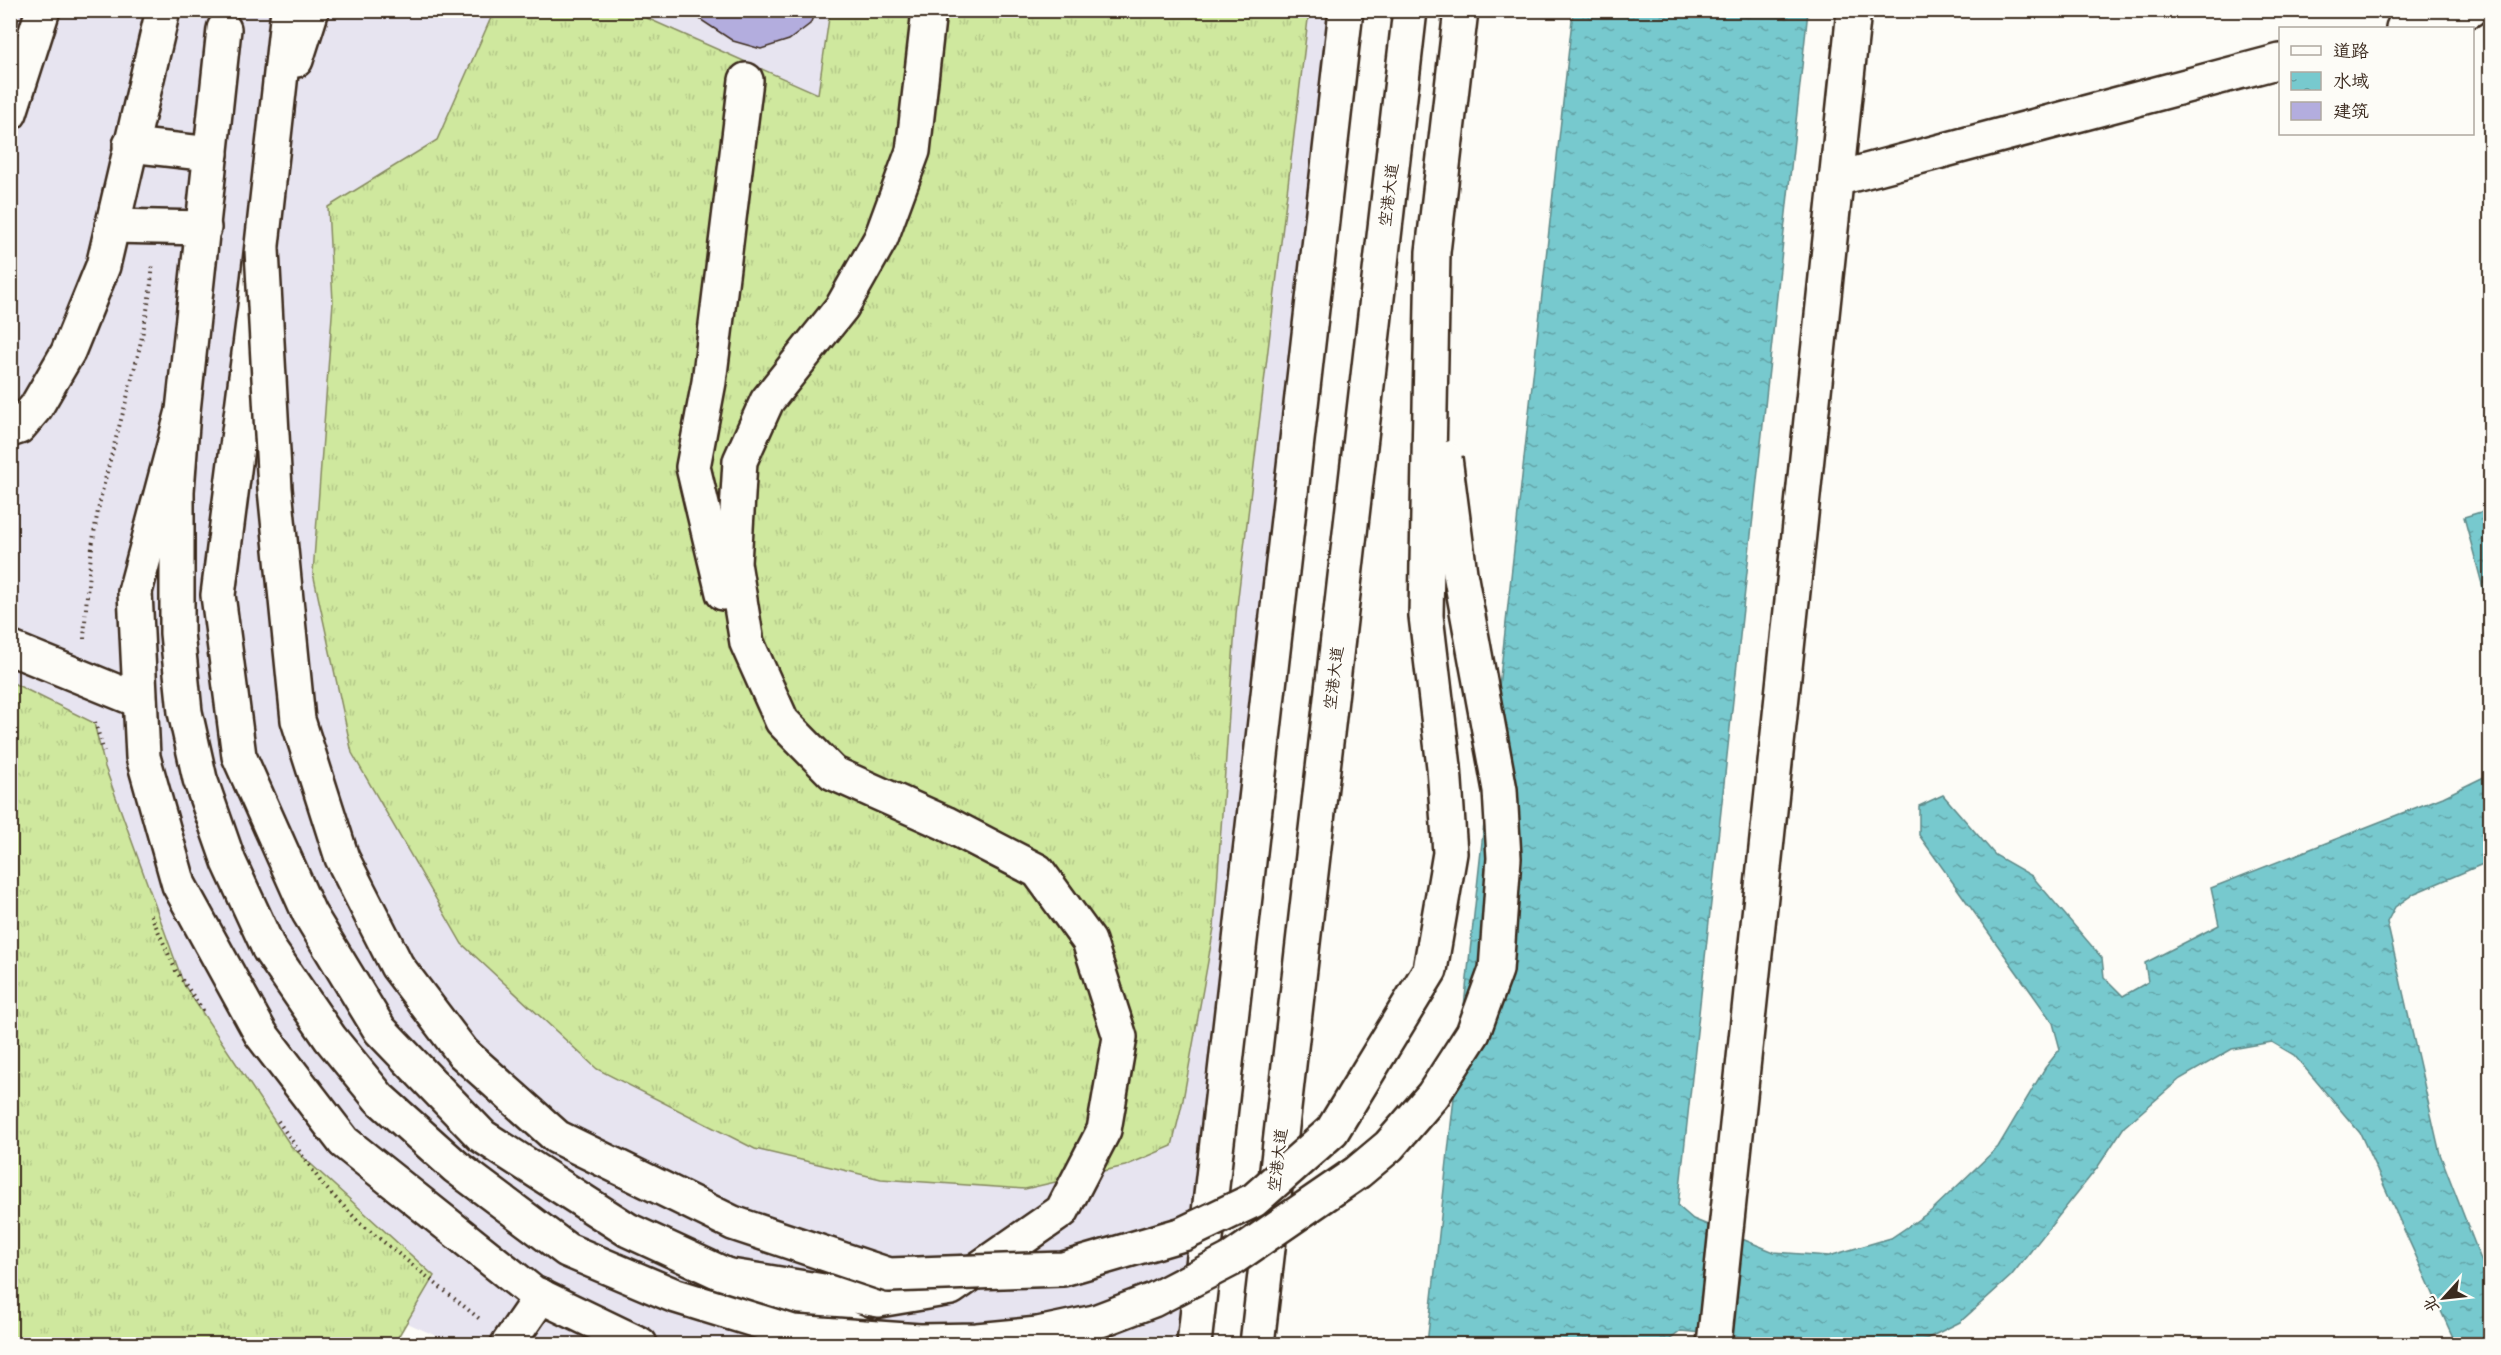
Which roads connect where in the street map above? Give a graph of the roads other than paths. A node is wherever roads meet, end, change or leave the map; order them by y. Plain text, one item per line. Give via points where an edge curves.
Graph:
1 (43, 10) edge
2 (163, 10) edge
3 (288, 10) edge
4 (312, 10) edge
5 (929, 10) edge
6 (1346, 10) edge
7 (1410, 10) edge
8 (1461, 10) edge
9 (1854, 10) edge
10 (2470, 10) edge
11 (2407, 27) edge
12 (224, 29) dead end
13 (2279, 61) edge
14 (746, 80) dead end
15 (10, 113) edge
16 (276, 120) junction
17 (130, 145) junction
18 (211, 154) junction
19 (1836, 180) junction
20 (112, 226) junction
21 (204, 228) junction
22 (262, 250) junction
23 (1433, 252) junction
24 (183, 411) junction
25 (10, 429) edge
26 (747, 643) junction
27 (10, 648) edge
28 (140, 701) junction
29 (724, 1275) junction
30 (541, 1296) junction
31 (508, 1344) edge
32 (640, 1344) edge
33 (889, 1344) edge
34 (1194, 1344) edge
35 (1257, 1344) edge
36 (1714, 1344) edge

1 - 15 main road
2 - 17 main road
3 - 16 main road
4 - 16 main road
5 - 26 main road via 913,151 881,238 842,307 767,401 740,461 734,563
6 - 34 main road
7 - 35 main road, 空港大道
8 - 23 main road, bridge
9 - 19 main road
10 - 11 main road
12 - 18 main road
13 - 19 main road
14 - 26 main road via 709,382 693,467 721,588
16 - 22 main road
17 - 18 main road
17 - 20 main road
18 - 21 main road
19 - 36 main road
20 - 21 main road
20 - 25 main road via 103,266 68,352 36,407 19,427
21 - 24 main road
22 - 23 main road, bridge via 275,489 298,720 342,858 397,966 463,1053 557,1137 733,1222 889,1275 1063,1269 1183,1234 1254,1200 1332,1131 1430,970 1450,853 1426,616
22 - 29 main road, bridge via 219,595 239,756 309,913 380,1030 482,1136 627,1230
23 - 24 main road, bridge via 1446,476 1500,790 1504,858 1496,970 1473,1033 1432,1095 1389,1146 1358,1172 1230,1260 1152,1300 1095,1322 1038,1334 920,1341 794,1332 674,1295 567,1250 456,1167 379,1098 330,1038 269,949 225,852 200,779 185,712 177,633 177,491
24 - 28 main road via 135,591
26 - 29 main road via 782,721 833,773 945,823 1038,871 1089,941 1120,1037 1104,1130 1062,1211 951,1288 879,1300
27 - 28 main road
28 - 30 main road via 143,757 179,885 261,1034 344,1142
29 - 33 main road
30 - 31 main road
30 - 32 main road

